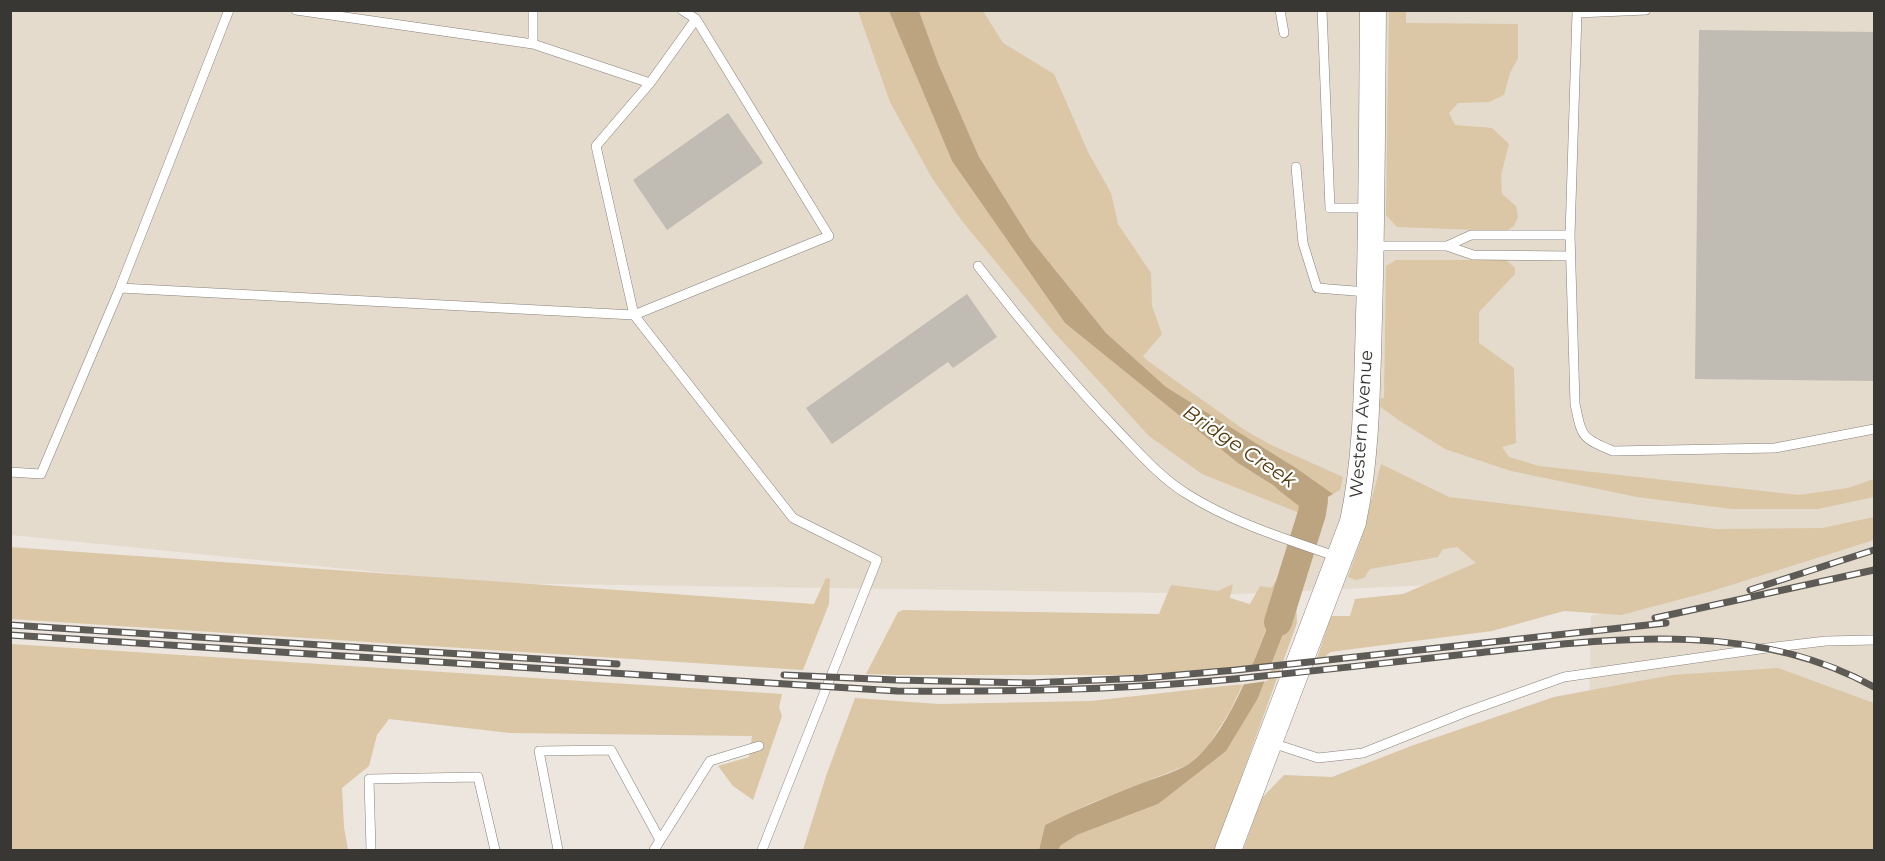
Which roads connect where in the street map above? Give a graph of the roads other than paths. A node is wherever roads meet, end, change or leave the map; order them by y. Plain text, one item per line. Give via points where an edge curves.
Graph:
1 (229, 10) edge
2 (296, 10) edge
3 (533, 10) edge
4 (682, 10) edge
5 (1280, 10) edge
6 (1322, 10) edge
7 (1373, 10) edge
8 (1646, 10) edge
9 (696, 19) junction
10 (1284, 33) dead end
11 (533, 44) junction
12 (650, 83) junction
13 (1296, 167) dead end
14 (1371, 208) junction
15 (1570, 235) junction
16 (1371, 246) junction
17 (1447, 246) junction
18 (1570, 256) junction
19 (978, 266) dead end
20 (120, 288) junction
21 (1370, 292) junction
22 (634, 315) junction
23 (1875, 429) edge
24 (10, 472) edge
25 (1340, 558) junction
26 (1875, 640) edge
27 (1269, 742) junction
28 (759, 746) dead end
29 (660, 840) junction
30 (371, 850) edge
31 (495, 850) edge
32 (558, 850) edge
33 (654, 850) edge
34 (762, 850) edge
35 (1228, 850) edge

1 - 20 lane
2 - 11 lane
3 - 11 lane
4 - 9 lane
5 - 10 lane
6 - 14 lane via 1330,208
7 - 14 street, Western Avenue
8 - 15 lane via 1577,13
9 - 12 lane
9 - 22 lane via 829,236
11 - 12 lane
12 - 22 lane via 596,146
13 - 21 lane via 1303,243 1317,288
14 - 16 street, Western Avenue
15 - 17 lane via 1472,236
15 - 18 lane
16 - 17 lane
16 - 21 street, Western Avenue
17 - 18 lane via 1473,255
18 - 23 lane via 1575,404 1580,428 1590,442 1613,451 1775,448
19 - 25 lane via 1060,367 1152,467 1212,509
20 - 22 lane
20 - 24 lane via 41,474
21 - 25 street, Western Avenue via 1360,486
22 - 34 lane via 793,518 877,560
25 - 27 street, Western Avenue
26 - 27 lane via 1767,648 1564,677 1363,753 1318,758
27 - 35 street, Western Avenue
28 - 29 lane via 710,761
29 - 32 lane via 611,750 539,751
29 - 33 lane
30 - 31 lane via 369,779 478,777

